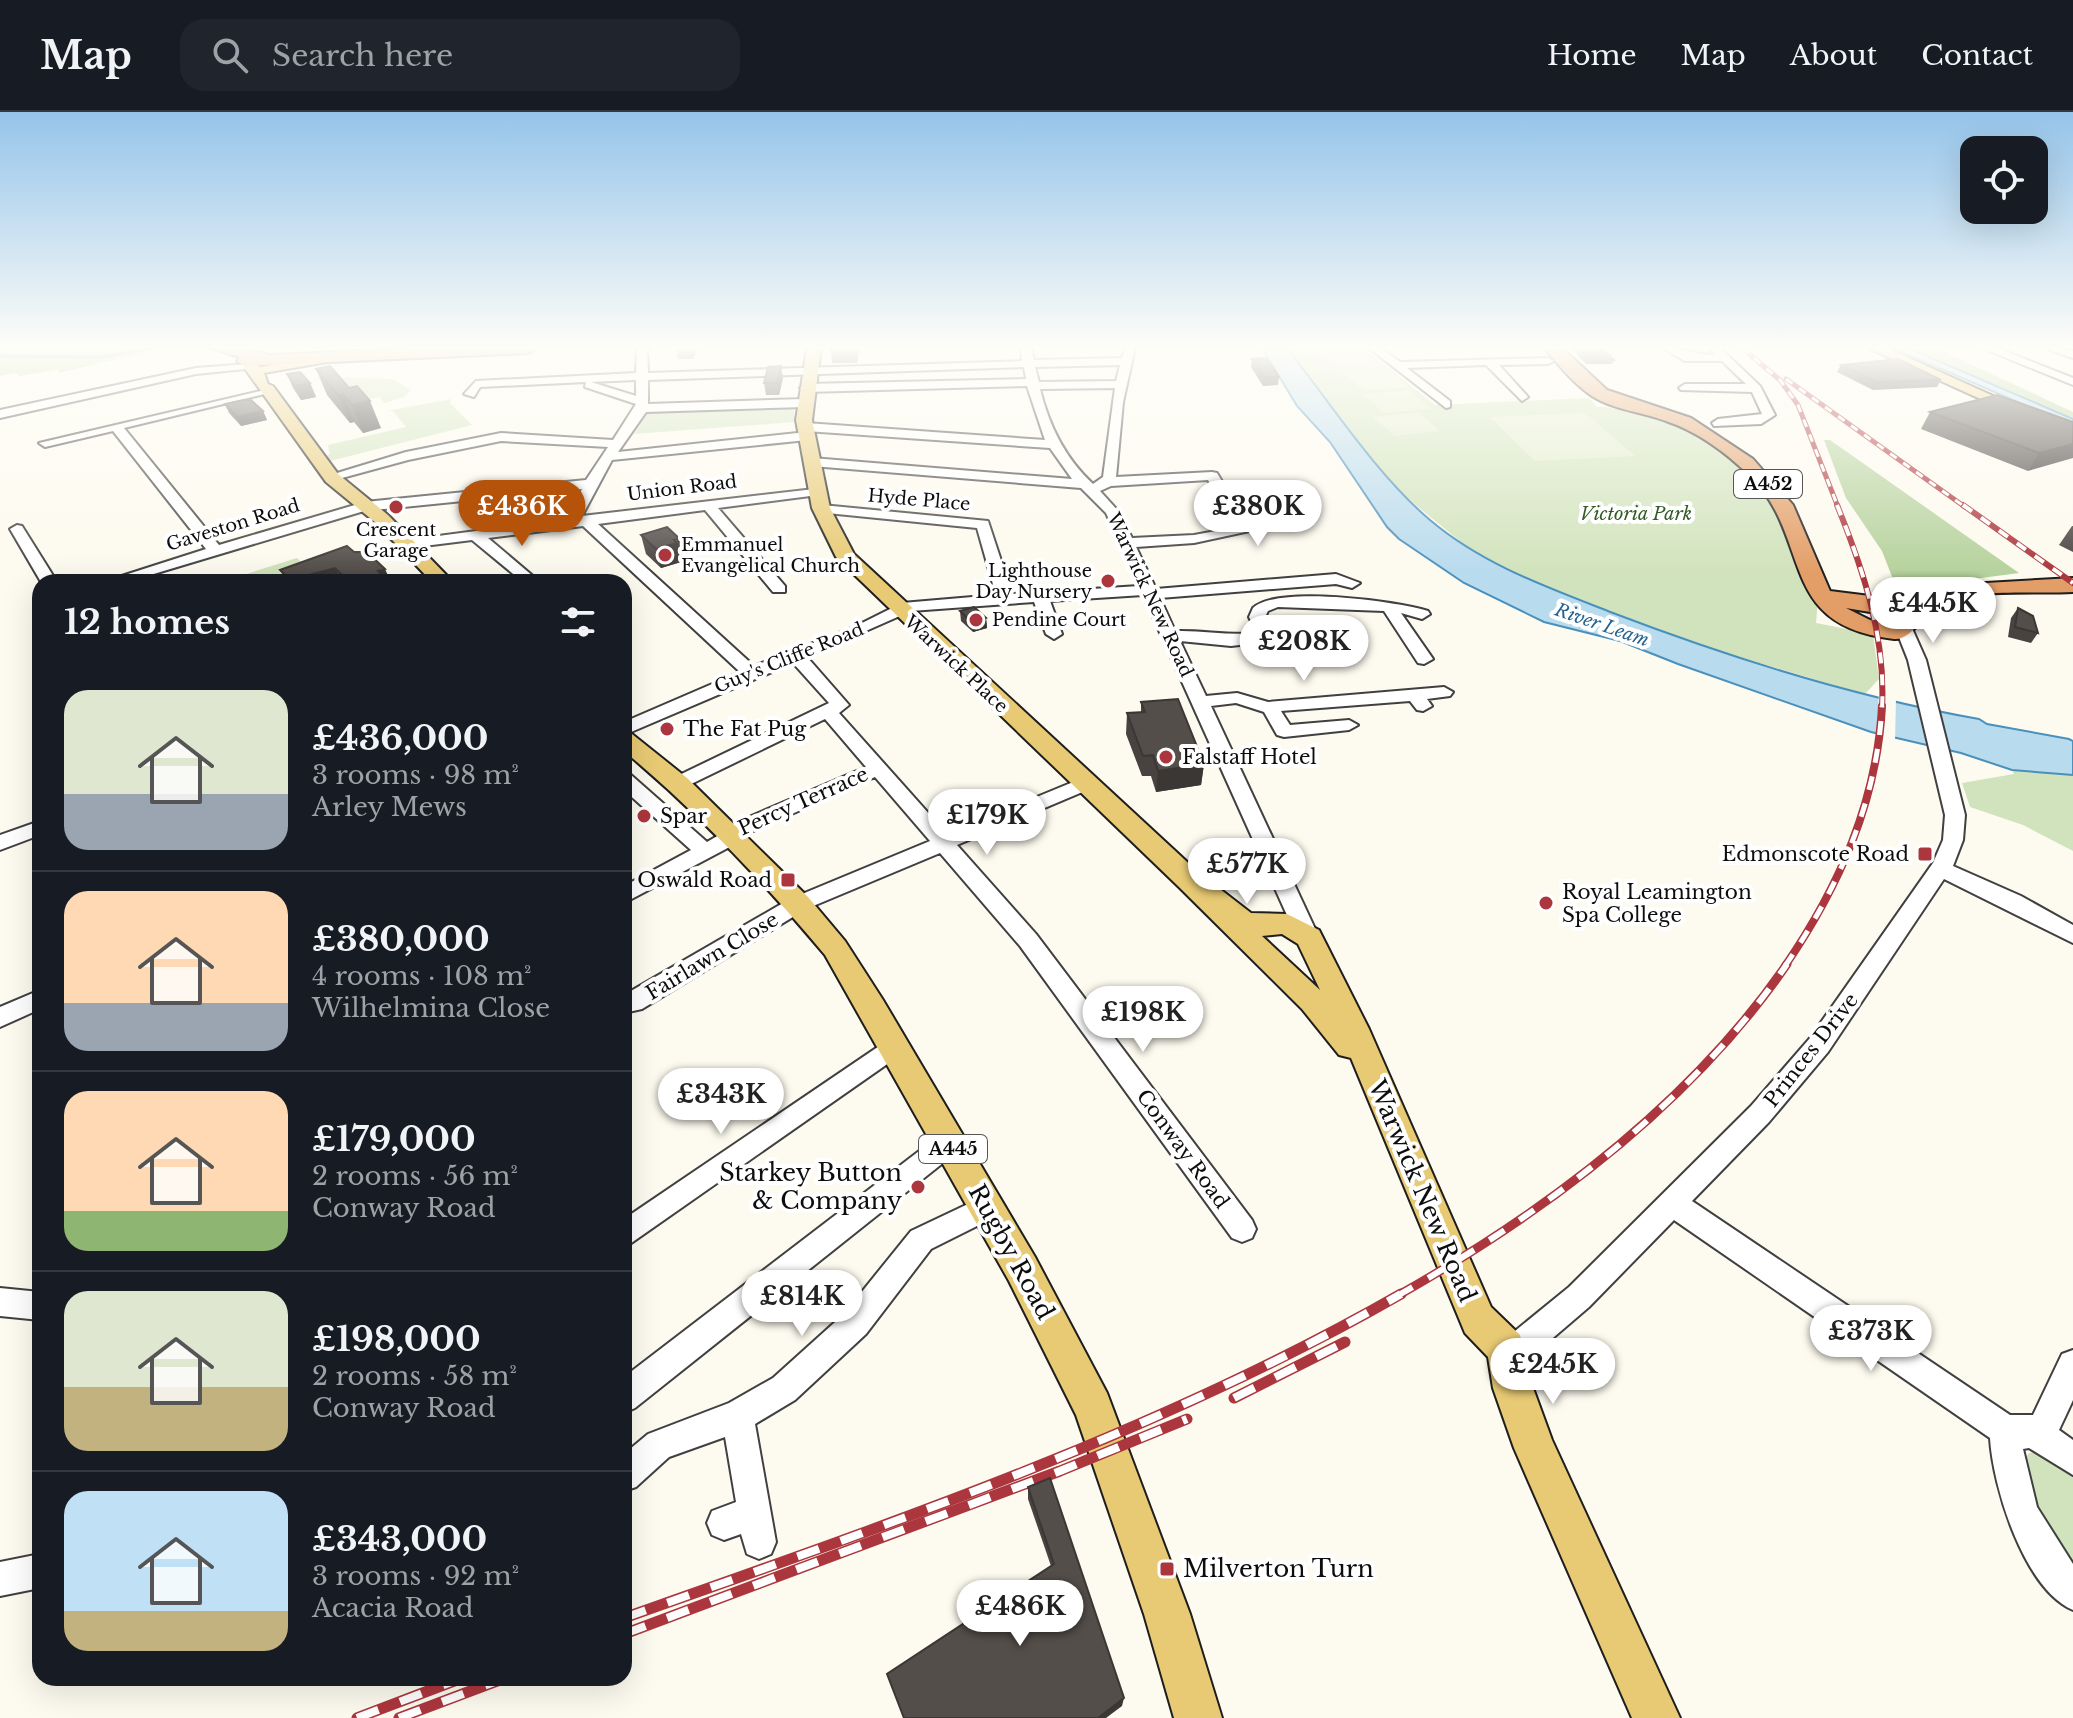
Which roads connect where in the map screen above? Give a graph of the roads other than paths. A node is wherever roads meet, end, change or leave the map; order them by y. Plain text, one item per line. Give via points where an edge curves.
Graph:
1 (129, 423) edge
2 (292, 423) edge
3 (630, 423) edge
4 (806, 423) edge
5 (1047, 423) edge
6 (1116, 423) edge
7 (1682, 423) edge
8 (1749, 423) edge
9 (116, 426) junction
10 (806, 431) junction
11 (1765, 432) dead end
12 (45, 443) dead end
13 (617, 444) junction
14 (1054, 444) junction
15 (607, 457) junction
16 (812, 462) junction
17 (331, 477) junction
18 (1108, 482) junction
19 (591, 484) junction
20 (1088, 486) junction
21 (1219, 488) dead end
22 (820, 500) junction
23 (708, 505) junction
24 (366, 506) junction
25 (1272, 515) dead end
26 (579, 521) junction
27 (35, 524) dead end
28 (17, 529) junction
29 (1, 533) edge
30 (474, 534) junction
31 (1127, 543) junction
32 (408, 544) junction
33 (216, 551) junction
34 (44, 574) edge
35 (138, 574) edge
36 (436, 574) edge
37 (522, 574) edge
38 (1352, 583) dead end
39 (2073, 585) edge
40 (779, 589) dead end
41 (1149, 592) junction
42 (1040, 597) junction
43 (1005, 599) junction
44 (1389, 607) junction
45 (898, 609) junction
46 (1422, 614) dead end
47 (1905, 623) junction
48 (1054, 634) dead end
49 (1287, 635) dead end
50 (1169, 636) junction
51 (1267, 637) junction
52 (796, 655) junction
53 (1424, 659) dead end
54 (751, 673) junction
55 (1444, 692) dead end
56 (1198, 702) junction
57 (1270, 707) junction
58 (832, 709) junction
59 (632, 725) edge
60 (1349, 725) dead end
61 (632, 746) edge
62 (877, 769) junction
63 (678, 783) junction
64 (1085, 784) junction
65 (632, 786) edge
66 (32, 831) edge
67 (730, 836) junction
68 (0, 843) edge
69 (944, 843) junction
70 (705, 852) junction
71 (1941, 869) junction
72 (1280, 882) junction
73 (632, 891) edge
74 (798, 904) junction
75 (2073, 935) edge
76 (1309, 939) junction
77 (1266, 940) junction
78 (32, 1003) edge
79 (632, 1003) edge
80 (0, 1018) edge
81 (894, 1046) junction
82 (1373, 1079) junction
83 (949, 1143) junction
84 (1672, 1203) junction
85 (987, 1207) junction
86 (632, 1229) edge
87 (1242, 1229) dead end
88 (0, 1302) edge
89 (32, 1305) edge
90 (1506, 1348) junction
91 (2073, 1365) edge
92 (632, 1391) edge
93 (738, 1416) junction
94 (2019, 1431) junction
95 (2073, 1459) edge
96 (632, 1468) edge
97 (745, 1526) dead end
98 (32, 1573) edge
99 (0, 1579) edge
100 (2073, 1592) edge
101 (1198, 1718) edge
102 (1656, 1718) edge

1 - 9 street
2 - 17 main road
3 - 13 street
4 - 10 main road, Warwick Place
5 - 14 street, Warwick New Road
6 - 18 street
7 - 47 highway, A452 via 1763,479 1781,503 1817,592 1857,612 1873,629
8 - 11 street
9 - 12 street
9 - 33 street
10 - 14 street
10 - 15 street
10 - 16 main road, Warwick Place
13 - 15 street
13 - 17 street via 501,437
14 - 20 street, Warwick New Road
15 - 19 street
16 - 20 street
16 - 22 main road, Warwick Place
17 - 24 main road
18 - 20 street
18 - 21 street via 1212,476
19 - 24 street, Gaveston Road
19 - 26 street
20 - 31 street, Warwick New Road via 1113,513
22 - 23 street, Union Road
22 - 43 street, Hyde Place via 983,524
22 - 45 main road, Warwick Place via 846,557
23 - 26 street, Union Road
23 - 40 street via 760,578
24 - 32 main road
24 - 33 street, Gaveston Road
25 - 31 street via 1280,523 1194,539
26 - 30 street, Union Road
26 - 54 street
27 - 28 street
28 - 29 street
28 - 34 street
30 - 32 street, Union Road
30 - 37 street
31 - 41 street, Warwick New Road
32 - 36 main road
33 - 35 street, Gaveston Road
38 - 41 street, Guy's Cliffe Road via 1314,575
39 - 47 highway via 1938,596
41 - 42 street, Guy's Cliffe Road
41 - 50 street, Warwick New Road
42 - 43 street, Guy's Cliffe Road
42 - 48 street
43 - 45 street, Guy's Cliffe Road
44 - 46 street
44 - 51 street via 1271,603 1257,617
44 - 53 street
45 - 52 street, Guy's Cliffe Road via 871,626
45 - 64 main road, Warwick Place
47 - 71 street, Princes Drive via 1956,822
49 - 51 street
50 - 51 street via 1231,641
50 - 56 street, Warwick New Road
52 - 54 street, Guy's Cliffe Road
52 - 58 street, Conway Road via 840,705
54 - 59 street, Guy's Cliffe Road
55 - 57 street via 1420,701
56 - 57 street via 1237,698
56 - 72 street, Warwick New Road
57 - 60 street via 1284,731
58 - 62 street, Conway Road via 830,714
58 - 63 street
61 - 63 main road, Rugby Road / A445
62 - 67 street, Percy Terrace
62 - 69 street, Conway Road
63 - 67 main road, Rugby Road / A445
64 - 69 street
64 - 77 main road, Warwick Place via 1188,879 1216,912
65 - 70 street
66 - 68 street
67 - 70 street, Percy Terrace
67 - 74 main road, Rugby Road / A445
69 - 74 street
69 - 87 street, Conway Road via 1028,940
70 - 73 street, Percy Terrace
71 - 75 street
71 - 84 street, Princes Drive via 1819,1045
72 - 76 street, Warwick New Road
72 - 77 street via 1283,908
74 - 79 street, Fairlawn Close
74 - 81 main road, Rugby Road / A445 via 835,948
76 - 77 main road, Warwick Place via 1294,926
76 - 77 main road via 1309,956 1297,964
76 - 82 main road, Warwick New Road
77 - 82 main road, Warwick Place
78 - 80 street
81 - 83 main road, Rugby Road / A445
81 - 86 street
82 - 90 main road, Warwick New Road via 1478,1320
83 - 85 main road, Rugby Road / A445
83 - 92 street
84 - 90 street, Princes Drive via 1545,1328 1522,1345
84 - 94 street
85 - 93 street via 921,1240 879,1299 846,1333 784,1389
85 - 101 main road, Rugby Road / A445 via 1093,1407 1163,1601
88 - 89 street
90 - 102 main road via 1513,1388 1535,1448
91 - 94 street via 2044,1427
93 - 96 street via 659,1445
93 - 97 street
94 - 95 street
94 - 100 street via 2010,1481 2020,1512
98 - 99 street

